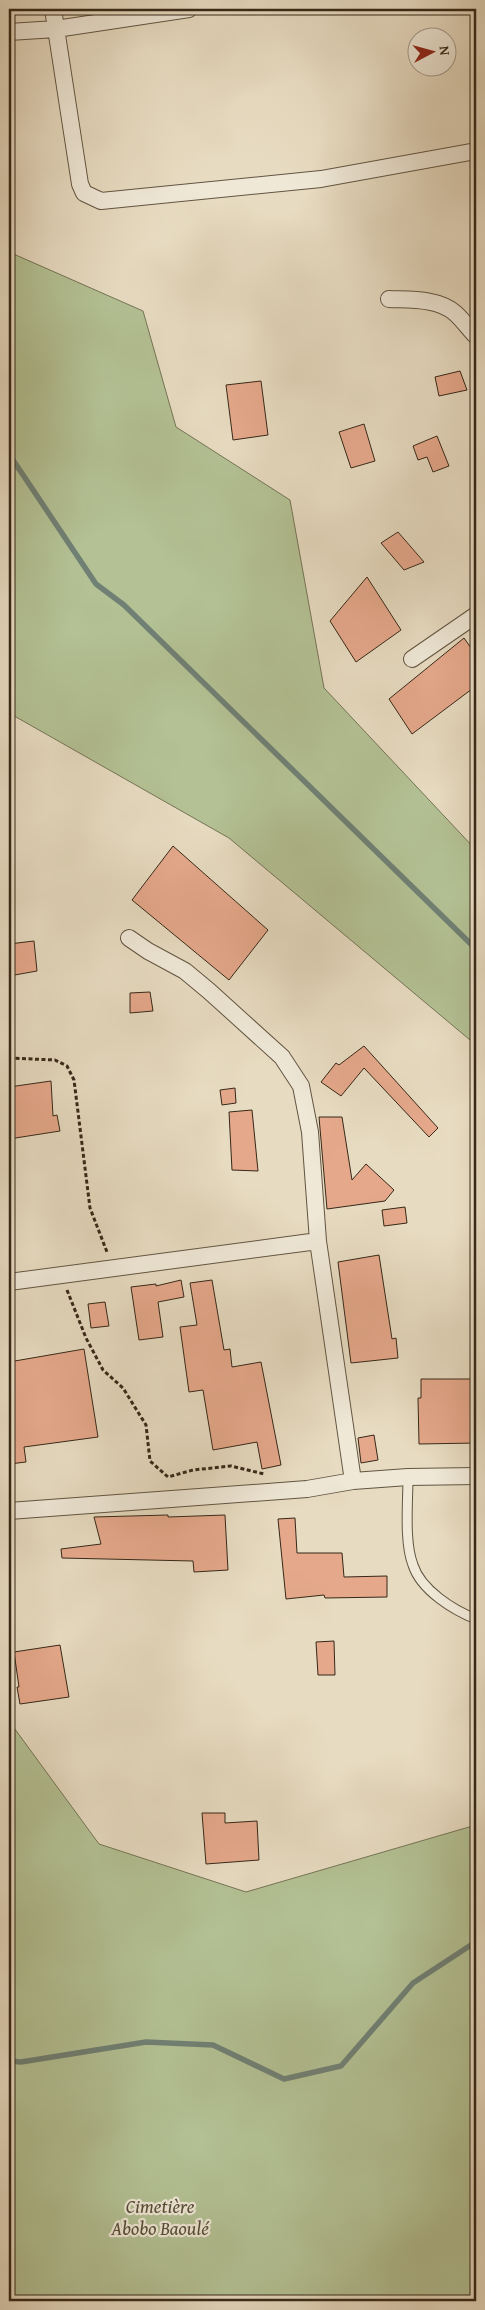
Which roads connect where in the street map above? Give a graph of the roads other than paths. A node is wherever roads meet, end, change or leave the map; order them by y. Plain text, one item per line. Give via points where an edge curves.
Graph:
1 (53, 9) edge
2 (189, 9) edge
3 (56, 29) junction
4 (9, 32) edge
5 (476, 152) edge
6 (390, 299) dead end
7 (476, 336) edge
8 (476, 615) edge
9 (412, 659) dead end
10 (129, 938) dead end
11 (318, 1241) junction
12 (9, 1282) edge
13 (476, 1476) edge
14 (408, 1477) junction
15 (352, 1481) junction
16 (9, 1511) edge
17 (476, 1618) edge

1 - 3 street
2 - 3 street
3 - 4 street
3 - 5 street via 80,184 84,193 100,201 321,179
6 - 7 street via 425,301 443,306 454,312
8 - 9 street
10 - 11 street via 185,971 209,991 282,1057 301,1086 310,1132
11 - 12 street
11 - 15 street
13 - 14 street
14 - 15 street
14 - 17 lane via 413,1566 446,1604
15 - 16 street via 285,1491

